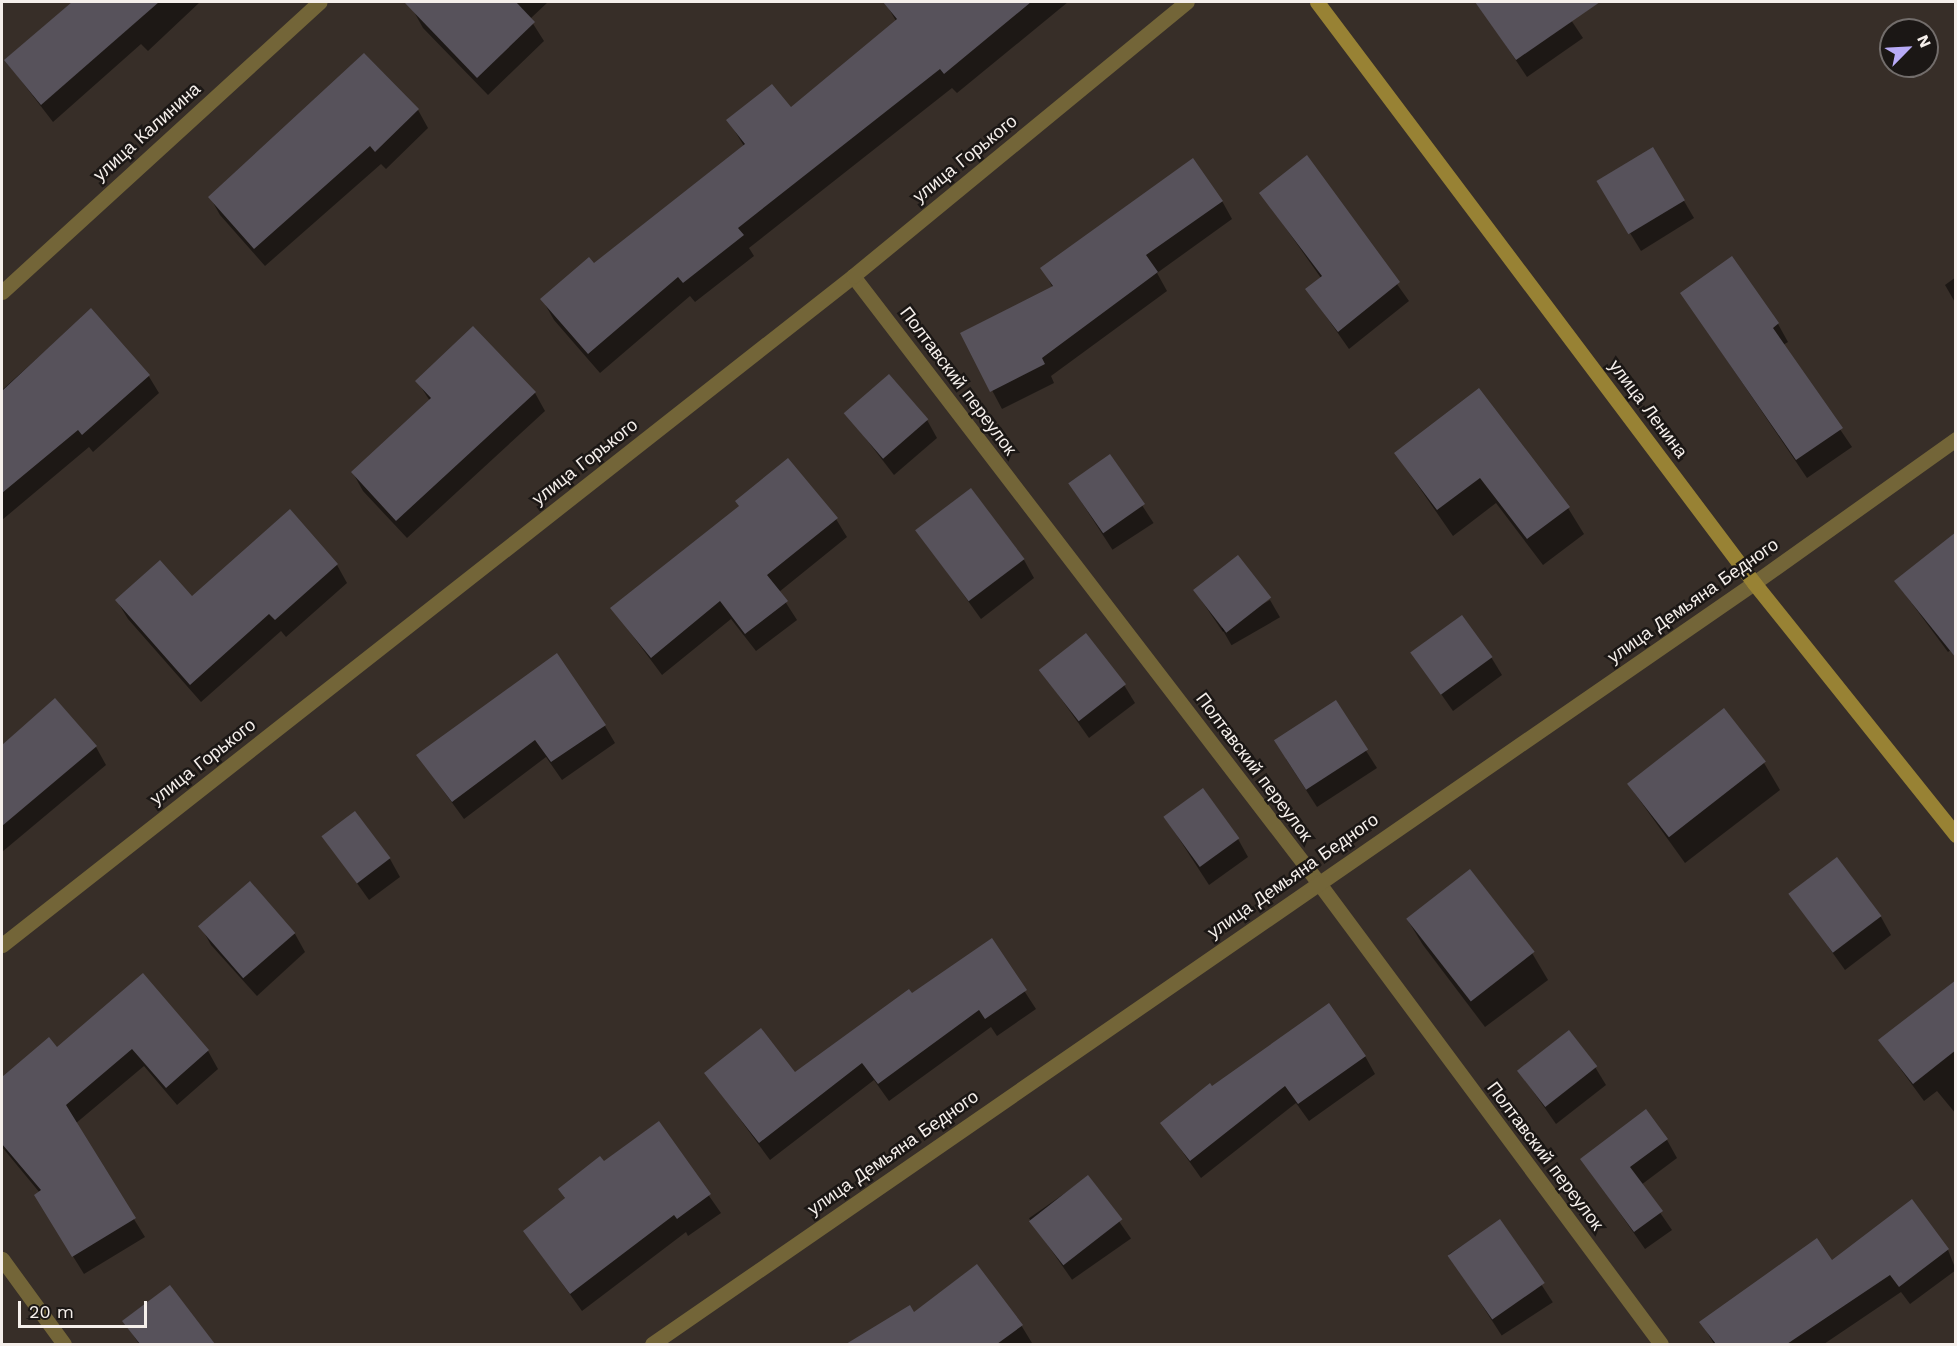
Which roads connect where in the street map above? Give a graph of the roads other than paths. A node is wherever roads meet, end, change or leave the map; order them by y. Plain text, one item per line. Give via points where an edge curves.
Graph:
1 (320, 2) edge
2 (1187, 2) edge
3 (1317, 2) edge
4 (853, 276) junction
5 (2, 292) edge
6 (1956, 439) edge
7 (1754, 583) junction
8 (1956, 835) edge
9 (1318, 882) junction
10 (2, 945) edge
11 (2, 1259) edge
12 (64, 1344) edge
13 (652, 1344) edge
14 (1661, 1344) edge

1 - 5 street, улица Калинина
2 - 4 street, улица Горького
3 - 7 street, улица Ленина
4 - 9 street, Полтавский переулок
4 - 10 street, улица Горького
6 - 7 street, улица Демьяна Бедного
7 - 8 street, улица Ленина
7 - 9 street, улица Демьяна Бедного
9 - 13 street, улица Демьяна Бедного
9 - 14 street, Полтавский переулок
11 - 12 street

